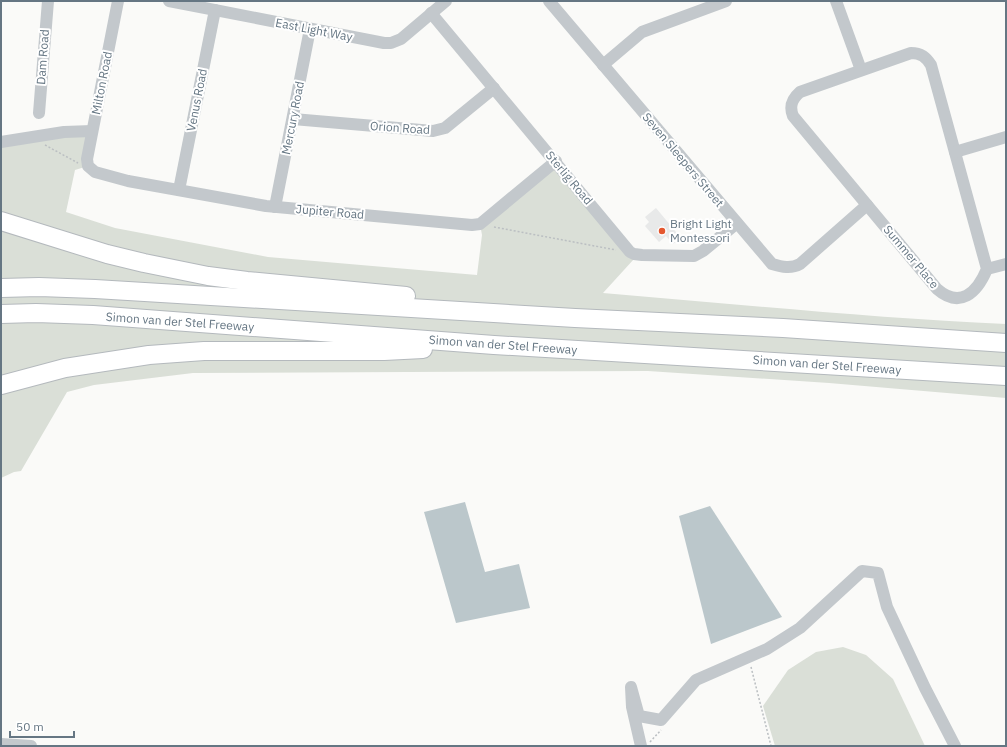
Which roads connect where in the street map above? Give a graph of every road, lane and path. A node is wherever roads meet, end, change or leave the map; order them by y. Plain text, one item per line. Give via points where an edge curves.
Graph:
1 (48, 1) edge
2 (118, 1) edge
3 (169, 1) edge
4 (446, 1) edge
5 (549, 1) edge
6 (726, 1) edge
7 (836, 1) edge
8 (215, 10) junction
9 (432, 13) junction
10 (310, 29) junction
11 (603, 65) junction
12 (861, 70) junction
13 (494, 88) junction
14 (39, 112) dead end
15 (293, 119) junction
16 (92, 132) junction
17 (40, 136) junction
18 (1006, 137) edge
19 (1, 142) edge
20 (955, 152) junction
21 (556, 162) junction
22 (88, 166) junction
23 (179, 190) junction
24 (867, 205) junction
25 (275, 207) junction
26 (1, 221) edge
27 (737, 223) junction
28 (480, 224) junction
29 (634, 254) junction
30 (1006, 264) edge
31 (987, 269) junction
32 (1, 288) edge
33 (1, 314) edge
34 (510, 314) junction
35 (1006, 343) edge
36 (494, 345) junction
37 (1006, 376) edge
38 (1, 385) edge
39 (750, 666) dead end
40 (662, 729) dead end
41 (1, 744) edge
42 (31, 746) edge
43 (641, 746) edge
44 (646, 746) edge
45 (771, 746) edge
46 (956, 746) edge

1 - 14 street, Dam Road
2 - 16 street, Milton Road
3 - 8 street, East Light Way
4 - 9 street, East Light Way
5 - 11 street, Seven Sleepers Street
6 - 11 street via 642,32
7 - 12 street
8 - 10 street, East Light Way
8 - 23 street, Venus Road
9 - 10 street, East Light Way via 391,43
9 - 13 street, Sterlig Road
10 - 15 street, Mercury Road
11 - 27 street, Seven Sleepers Street
12 - 20 street, Summer Place via 911,53 924,56 931,65
12 - 24 street, Summer Place via 800,92 793,99 791,111
13 - 15 street, Orion Road via 445,128 433,132
13 - 21 street, Sterlig Road
15 - 25 street, Mercury Road
16 - 17 street via 64,132
16 - 22 street, Milton Road
17 - 19 street
17 - 22 path via 39,141 49,148
18 - 20 street
20 - 31 street, Summer Place
21 - 28 street
21 - 29 street, Sterlig Road
22 - 23 street, Jupiter Road via 95,172 108,176
23 - 25 street, Jupiter Road
24 - 27 street, Seven Sleepers Street via 796,266 772,264
24 - 31 street, Summer Place via 944,295 957,299 965,296 976,288
25 - 28 street, Jupiter Road
26 - 34 highway via 107,254 208,276 381,293 496,308
27 - 29 street via 694,256
28 - 29 path
30 - 31 street
32 - 34 highway via 95,289
33 - 36 highway, Simon van der Stel Freeway via 93,315
34 - 35 highway
36 - 37 highway, Simon van der Stel Freeway
36 - 38 highway via 384,351 204,351 149,355 65,368
39 - 45 path
40 - 44 path
41 - 42 street
43 - 46 street via 632,707 631,687 639,716 661,720 696,680 767,649 800,628 862,571 878,573 887,606 925,688

